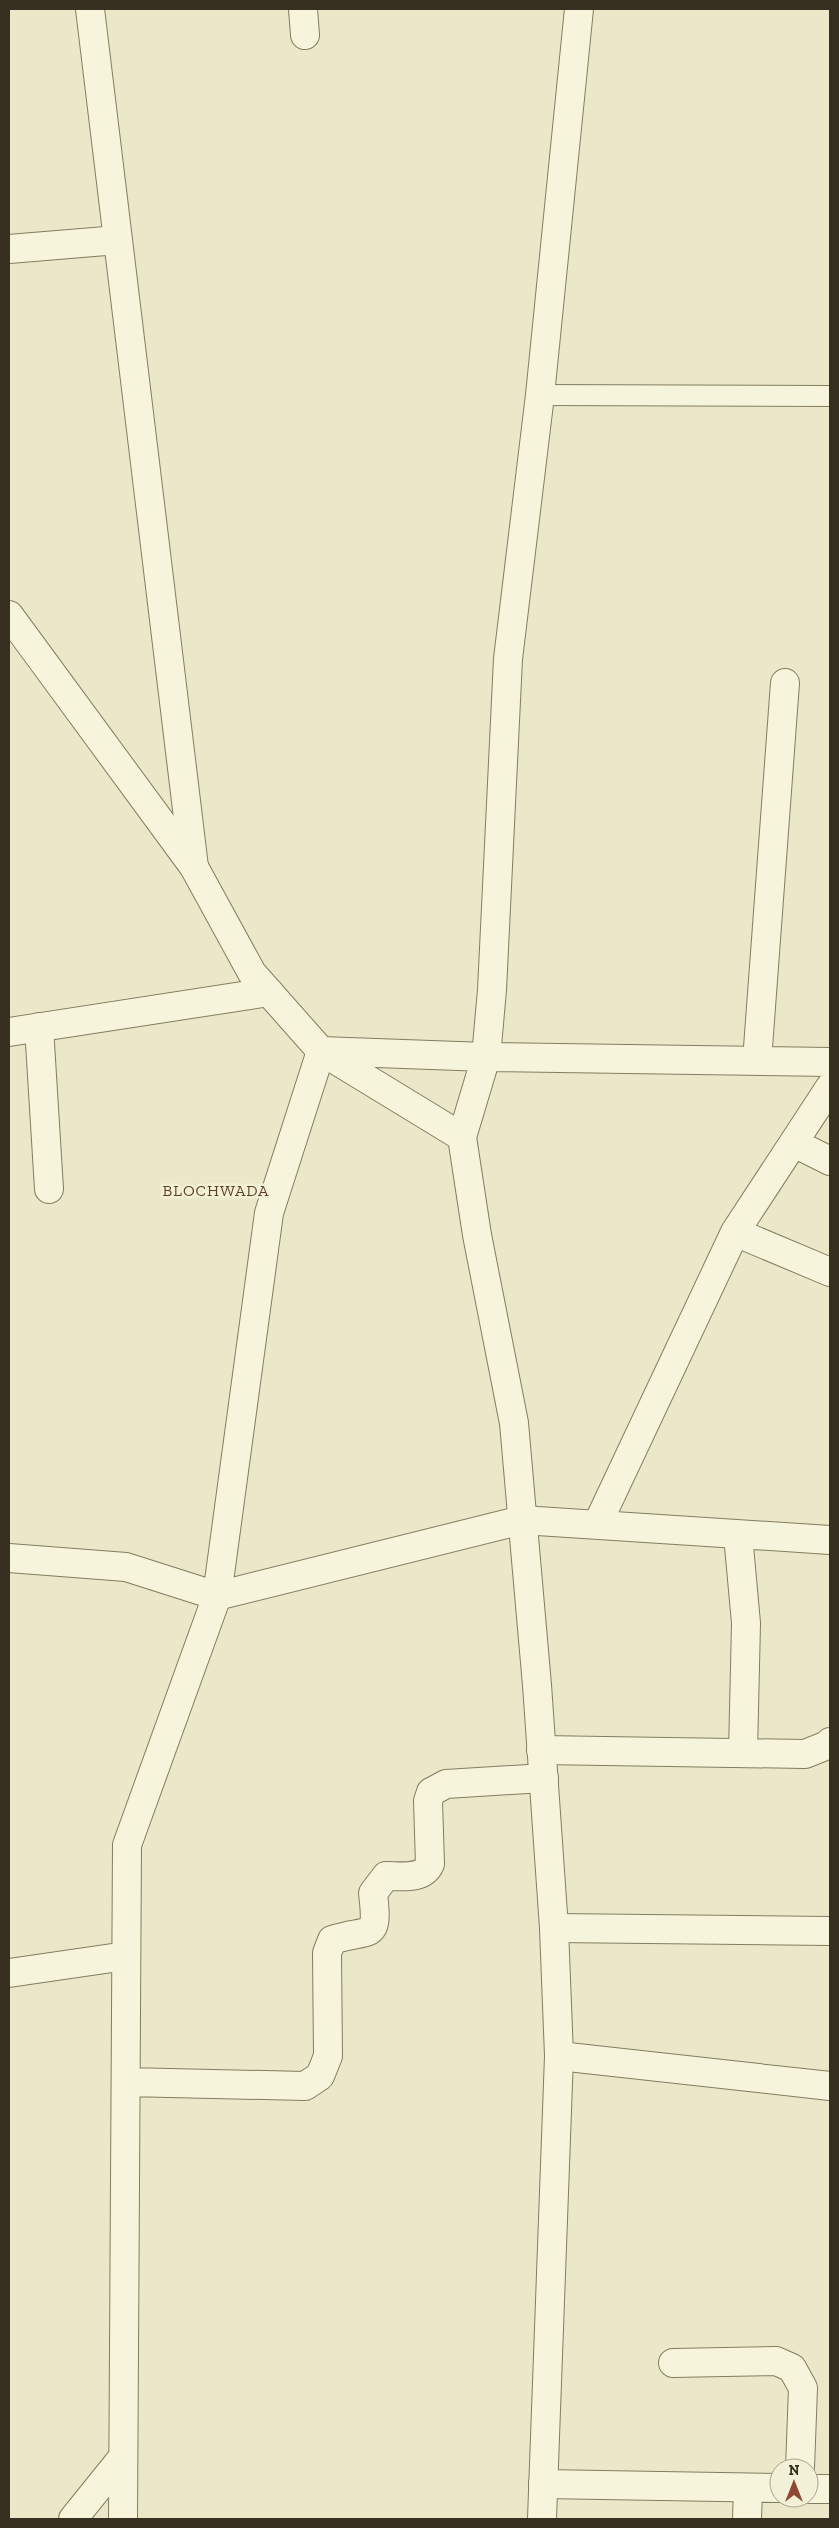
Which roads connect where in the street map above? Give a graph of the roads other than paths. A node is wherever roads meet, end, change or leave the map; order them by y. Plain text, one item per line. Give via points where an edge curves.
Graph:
1 (90, 9) edge
2 (579, 9) edge
3 (118, 240) junction
4 (9, 249) edge
5 (540, 395) junction
6 (830, 396) edge
7 (9, 615) edge
8 (785, 683) dead end
9 (194, 867) junction
10 (269, 992) junction
11 (39, 1027) junction
12 (9, 1032) edge
13 (320, 1051) junction
14 (486, 1057) junction
15 (757, 1062) junction
16 (830, 1062) edge
17 (830, 1087) edge
18 (462, 1137) junction
19 (794, 1143) junction
20 (830, 1161) edge
21 (48, 1189) dead end
22 (735, 1232) junction
23 (830, 1272) edge
24 (522, 1520) junction
25 (597, 1525) junction
26 (738, 1535) junction
27 (830, 1540) edge
28 (9, 1558) edge
29 (218, 1596) junction
30 (830, 1742) edge
31 (541, 1750) junction
32 (744, 1753) junction
33 (544, 1778) junction
34 (554, 1928) junction
35 (830, 1931) edge
36 (126, 1956) junction
37 (9, 1973) edge
38 (559, 2056) junction
39 (126, 2082) junction
40 (830, 2086) edge
41 (673, 2363) dead end
42 (123, 2457) junction
43 (800, 2458) edge
44 (543, 2484) junction
45 (748, 2488) junction
46 (769, 2488) edge
47 (73, 2519) edge
48 (123, 2519) edge
49 (542, 2519) edge
50 (747, 2519) edge

1 - 3 street
2 - 5 street
3 - 4 street
3 - 9 street
5 - 6 lane
5 - 14 street via 508,659
7 - 9 street
8 - 15 street
9 - 10 street via 252,973
10 - 11 street
10 - 13 street
11 - 12 street
11 - 21 street
13 - 14 street
13 - 18 street
13 - 29 street via 269,1213
14 - 15 street
14 - 18 street
15 - 16 street
17 - 19 street
18 - 24 street via 476,1235 514,1423
19 - 20 street
19 - 22 street
22 - 23 street
22 - 25 street
24 - 25 street
24 - 29 street
24 - 31 street
25 - 26 street
26 - 27 street
26 - 32 street via 746,1623
28 - 29 street via 126,1567
29 - 36 street via 127,1844
30 - 32 street via 805,1754
31 - 32 street
31 - 33 street
33 - 34 street
33 - 39 street via 446,1784 432,1792 428,1801 430,1864 427,1870 419,1875 386,1876 374,1893 374,1928 366,1934 332,1940 327,1953 328,2056 320,2076 305,2086
34 - 35 street
34 - 38 street
36 - 37 street
36 - 39 street
38 - 40 street
38 - 44 street
39 - 42 street
41 - 43 street via 776,2361 792,2368 803,2388
42 - 47 street
42 - 48 street
44 - 45 street
44 - 49 street
45 - 46 street
45 - 50 street

